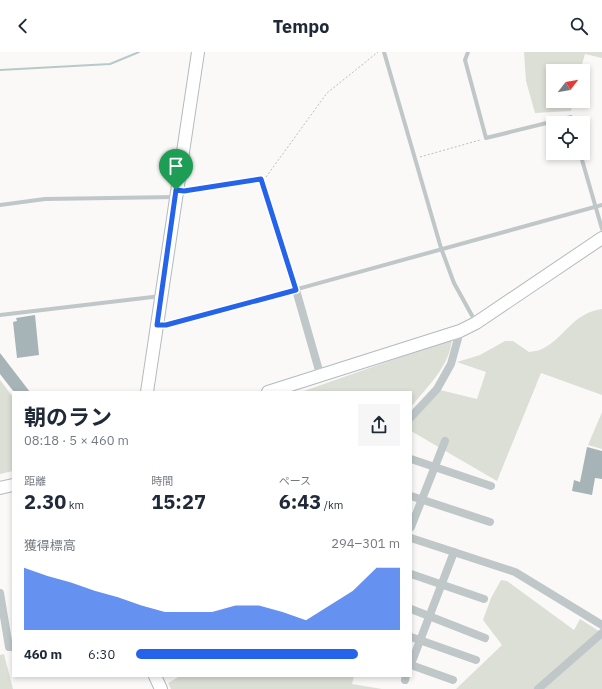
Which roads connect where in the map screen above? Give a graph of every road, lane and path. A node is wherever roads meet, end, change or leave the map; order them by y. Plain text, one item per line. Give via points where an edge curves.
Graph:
1 (198, 52) edge
2 (378, 52) edge
3 (384, 52) edge
4 (468, 52) edge
5 (546, 124) edge
6 (486, 138) junction
7 (415, 158) junction
8 (582, 160) edge
9 (261, 179) junction
10 (176, 193) junction
11 (0, 205) edge
12 (602, 205) edge
13 (594, 207) junction
14 (602, 229) edge
15 (602, 238) edge
16 (441, 248) junction
17 (296, 290) junction
18 (161, 296) junction
19 (0, 315) edge
20 (476, 323) junction
21 (157, 325) junction
22 (460, 330) junction
23 (320, 374) junction
24 (147, 391) edge
25 (271, 391) edge
26 (412, 416) edge
27 (445, 441) dead end
28 (412, 459) edge
29 (434, 467) junction
30 (12, 484) edge
31 (491, 486) dead end
32 (0, 488) edge
33 (412, 496) edge
34 (422, 500) junction
35 (490, 522) dead end
36 (412, 525) edge
37 (412, 538) edge
38 (454, 552) junction
39 (412, 574) edge
40 (442, 585) junction
41 (0, 593) edge
42 (484, 599) dead end
43 (412, 609) edge
44 (430, 616) junction
45 (602, 625) edge
46 (602, 633) edge
47 (412, 637) edge
48 (485, 638) dead end
49 (421, 640) junction
50 (12, 647) edge
51 (476, 660) dead end
52 (412, 662) edge
53 (412, 664) edge
54 (156, 677) edge
55 (453, 680) dead end
56 (162, 689) edge
57 (538, 689) edge

1 - 10 street
2 - 9 path via 328,93 267,177
3 - 7 lane
4 - 6 lane via 465,60
5 - 6 lane
6 - 7 path
7 - 16 lane
8 - 13 lane
9 - 10 lane
9 - 17 path
10 - 11 lane via 45,199
10 - 18 street
12 - 13 lane
13 - 14 lane
13 - 16 lane
15 - 20 street
16 - 17 lane
16 - 20 lane via 454,283
17 - 21 lane via 166,325
17 - 23 street
18 - 19 lane
18 - 21 street
20 - 22 street
21 - 24 street
22 - 23 street
22 - 26 street via 451,364 437,389
23 - 25 street
27 - 29 street
28 - 29 street
29 - 31 street
29 - 34 street
30 - 32 street
33 - 34 street
34 - 35 street
34 - 36 street
37 - 38 street
38 - 40 street
38 - 45 street via 515,572
39 - 40 street
40 - 42 street
40 - 44 street
41 - 50 street via 9,647
43 - 44 street
44 - 48 street
44 - 49 street
46 - 57 street
47 - 49 street
49 - 51 street
49 - 52 street
53 - 55 street
54 - 56 street

